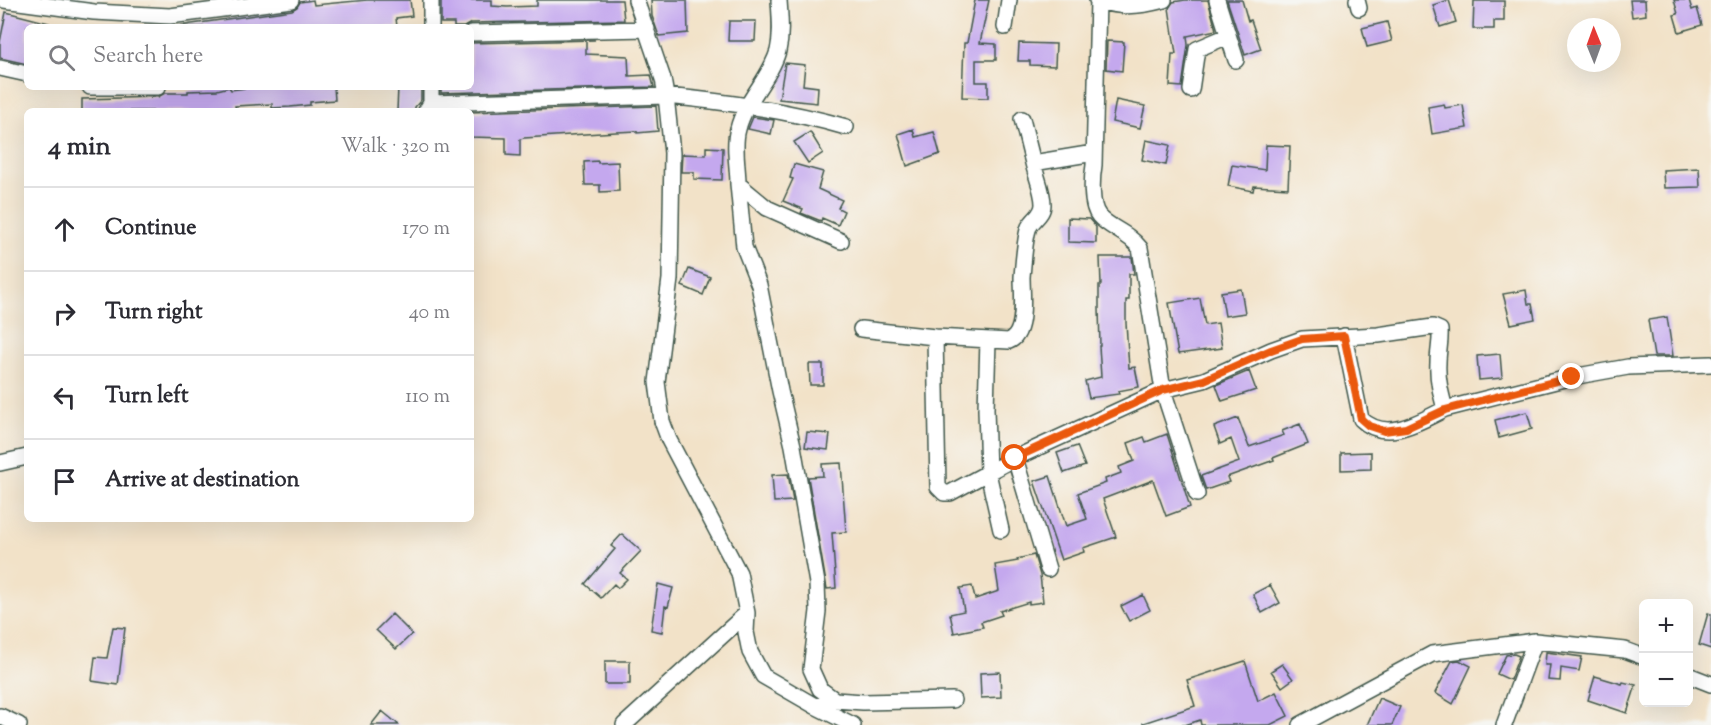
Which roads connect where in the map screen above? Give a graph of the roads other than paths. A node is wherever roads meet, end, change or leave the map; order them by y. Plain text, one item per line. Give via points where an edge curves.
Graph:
1 (4, 0) edge
2 (291, 0) edge
3 (431, 0) edge
4 (636, 0) edge
5 (779, 0) edge
6 (1009, 0) edge
7 (1097, 0) edge
8 (1164, 0) edge
9 (1217, 0) edge
10 (171, 22) edge
11 (431, 24) edge
12 (1005, 27) dead end
13 (647, 29) junction
14 (474, 33) edge
15 (1228, 36) junction
16 (1236, 60) dead end
17 (0, 68) edge
18 (24, 73) edge
19 (431, 90) edge
20 (1191, 90) dead end
21 (666, 96) junction
22 (748, 106) junction
23 (429, 107) edge
24 (1022, 119) dead end
25 (846, 127) dead end
26 (1094, 153) junction
27 (1033, 163) junction
28 (738, 184) junction
29 (842, 241) dead end
30 (861, 329) dead end
31 (1344, 336) junction
32 (935, 337) junction
33 (988, 340) junction
34 (1711, 364) edge
35 (1163, 390) junction
36 (1445, 410) junction
37 (24, 458) edge
38 (1015, 458) junction
39 (0, 463) edge
40 (988, 473) junction
41 (1197, 494) dead end
42 (1001, 530) dead end
43 (1048, 569) dead end
44 (747, 613) junction
45 (1535, 641) junction
46 (1639, 655) edge
47 (1693, 677) edge
48 (1711, 684) edge
49 (835, 700) junction
50 (953, 700) dead end
51 (814, 706) junction
52 (0, 716) edge
53 (19, 725) edge
54 (624, 725) edge
55 (853, 725) edge
56 (1300, 725) edge
57 (1504, 725) edge

1 - 10 street
2 - 10 street
3 - 11 street
4 - 13 street
5 - 22 street via 778,52
6 - 12 street
7 - 8 street via 1132,6
7 - 26 street
9 - 15 street
13 - 14 street
13 - 21 street
15 - 16 street
15 - 20 street via 1197,49
17 - 18 street
19 - 23 street
21 - 22 street
21 - 23 street
21 - 44 street via 672,153 670,271 658,363 658,400 669,440 739,573
22 - 25 street
22 - 28 street via 737,132
24 - 27 street
26 - 27 street
26 - 35 street via 1091,178 1098,216 1140,248
27 - 33 street via 1043,204 1041,214 1029,228 1019,334 1009,341
28 - 29 street via 768,208
28 - 49 street via 744,246 759,285 794,446 817,583 811,669 820,689
30 - 32 street
31 - 35 street via 1302,339 1204,380
31 - 36 street via 1361,419 1369,426 1384,431 1406,428
31 - 36 street via 1433,327 1440,330 1438,362
32 - 33 street
32 - 40 street via 938,487 950,493
33 - 40 street
34 - 36 street via 1628,367 1572,377
35 - 38 street
35 - 41 street
37 - 39 street
38 - 40 street
38 - 43 street
40 - 42 street
44 - 51 street via 750,652 763,676
44 - 54 street
45 - 46 street via 1625,650
45 - 56 street via 1432,654
45 - 57 street
47 - 48 street
49 - 50 street
49 - 51 street
51 - 55 street
52 - 53 street

